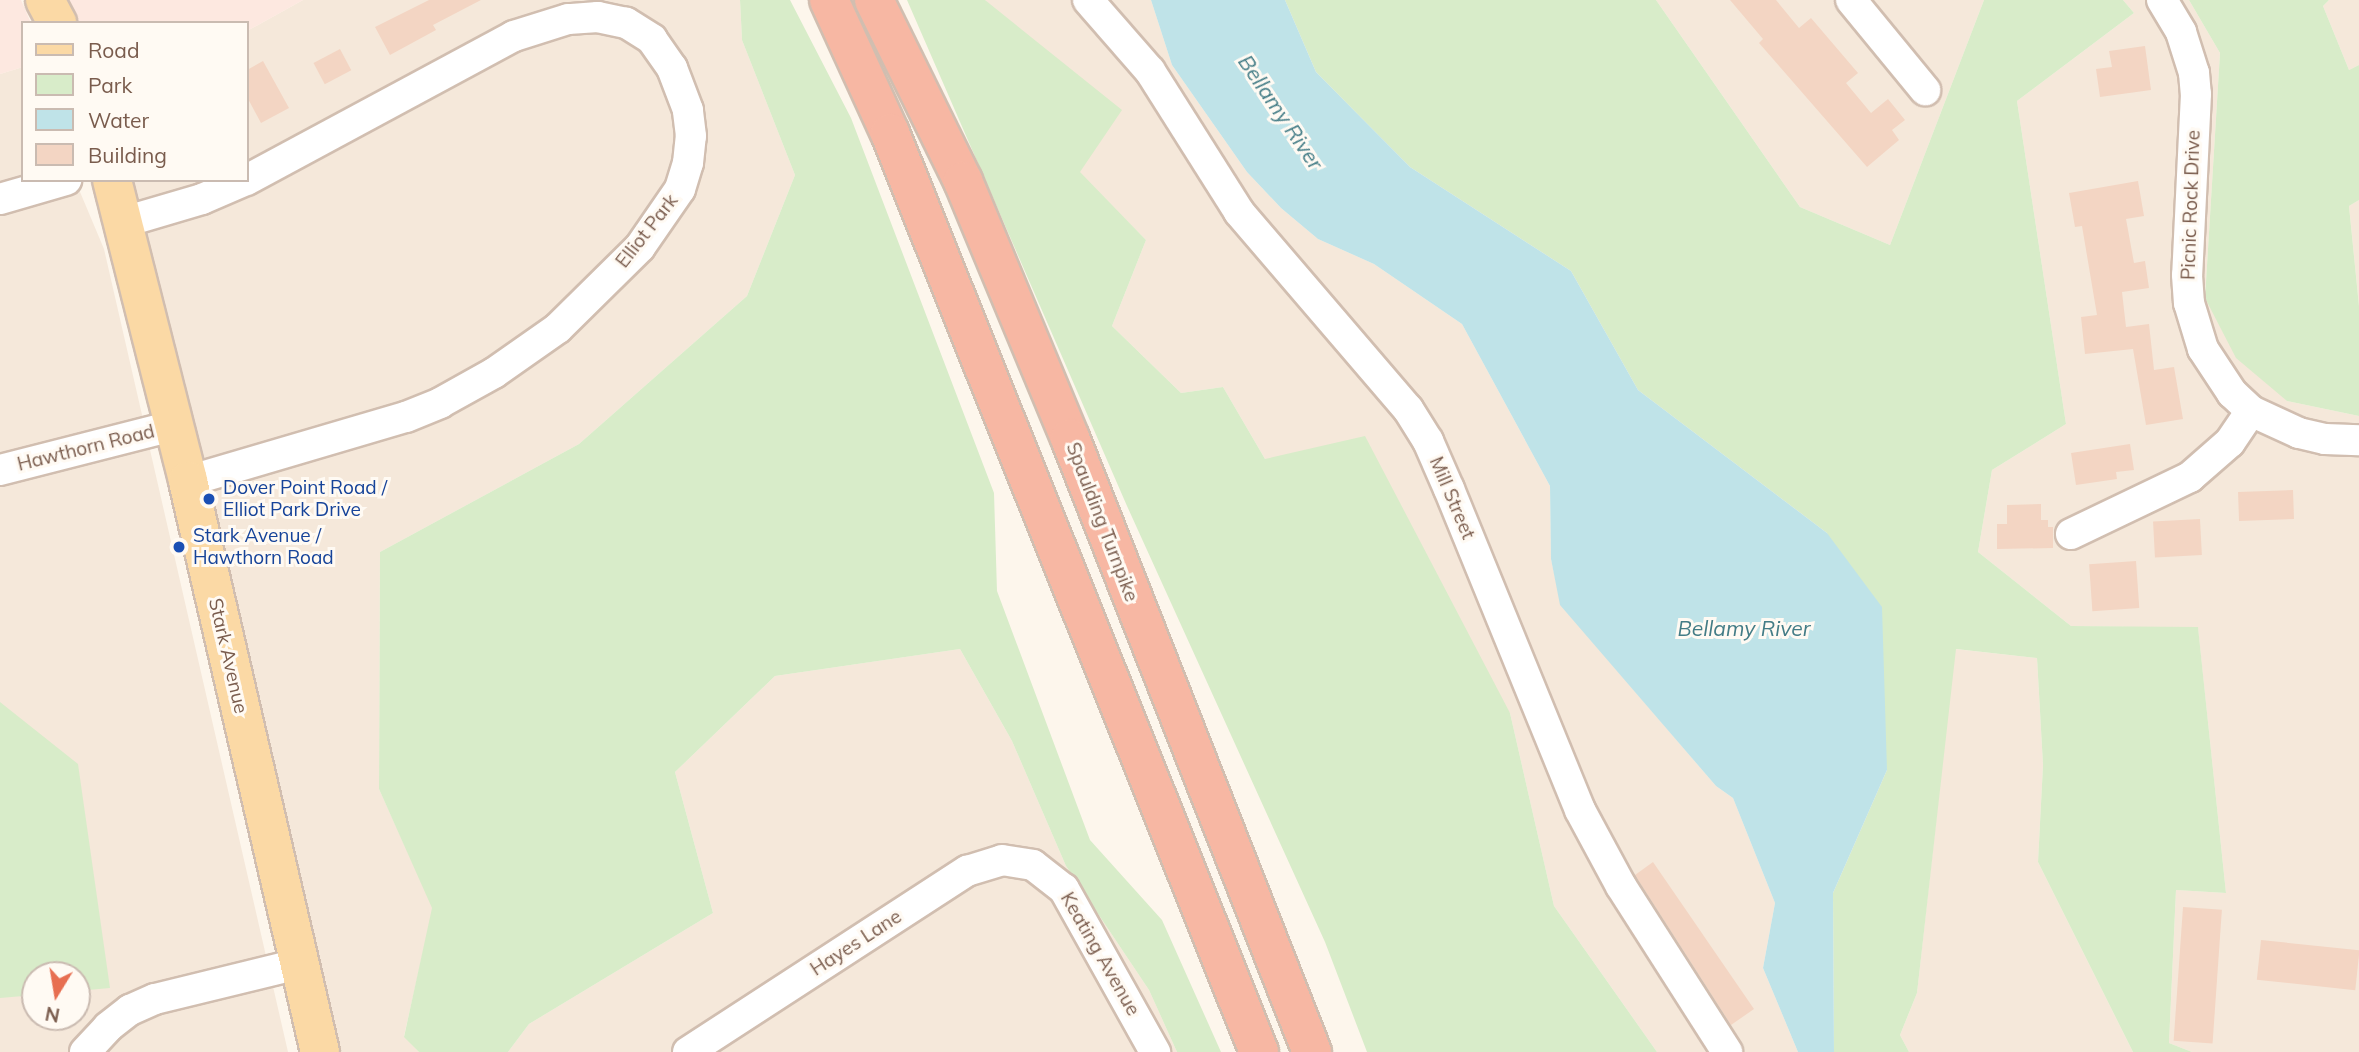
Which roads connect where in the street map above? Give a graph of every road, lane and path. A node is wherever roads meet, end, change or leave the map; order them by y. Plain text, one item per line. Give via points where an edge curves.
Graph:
1 (45, 0) edge
2 (829, 0) edge
3 (874, 0) edge
4 (1088, 0) edge
5 (1851, 0) edge
6 (2162, 0) edge
7 (56, 21) edge
8 (1925, 90) dead end
9 (248, 179) edge
10 (59, 182) edge
11 (113, 182) edge
12 (241, 182) edge
13 (0, 199) edge
14 (124, 222) junction
15 (2251, 411) junction
16 (173, 426) junction
17 (2359, 440) edge
18 (0, 470) edge
19 (188, 481) junction
20 (2071, 534) dead end
21 (1033, 865) joint
22 (299, 964) junction
23 (85, 1052) edge
24 (320, 1052) edge
25 (688, 1052) edge
26 (1155, 1052) edge
27 (1258, 1052) edge
28 (1312, 1052) edge
29 (1727, 1052) edge

1 - 7 main road
2 - 27 highway via 890,133
3 - 28 highway, Spaulding Turnpike via 963,181 1070,438
4 - 29 street, Mill Street via 1150,71 1239,212 1415,419 1449,489 1580,810 1621,886
5 - 8 street
6 - 15 street, Picnic Rock Drive via 2189,52 2196,94 2186,275 2194,328 2215,370
9 - 19 street, Elliot Park via 514,36 568,19 598,17 626,23 652,39 672,68 688,110 691,135 680,189 640,247 558,328 494,373 440,403
10 - 13 street
11 - 14 main road, Stark Avenue
12 - 14 street, Elliot Park
14 - 16 main road, Stark Avenue
15 - 17 street, Picnic Rock Drive via 2299,433
15 - 20 street via 2231,442 2190,477
16 - 18 street, Hawthorn Road
16 - 19 main road, Stark Avenue
19 - 22 main road, Stark Avenue
21 - 25 street, Hayes Lane via 1002,860 967,871
21 - 26 street, Keating Avenue via 1064,889 1077,908
22 - 23 street via 155,999 130,1010
22 - 24 main road, Stark Avenue

